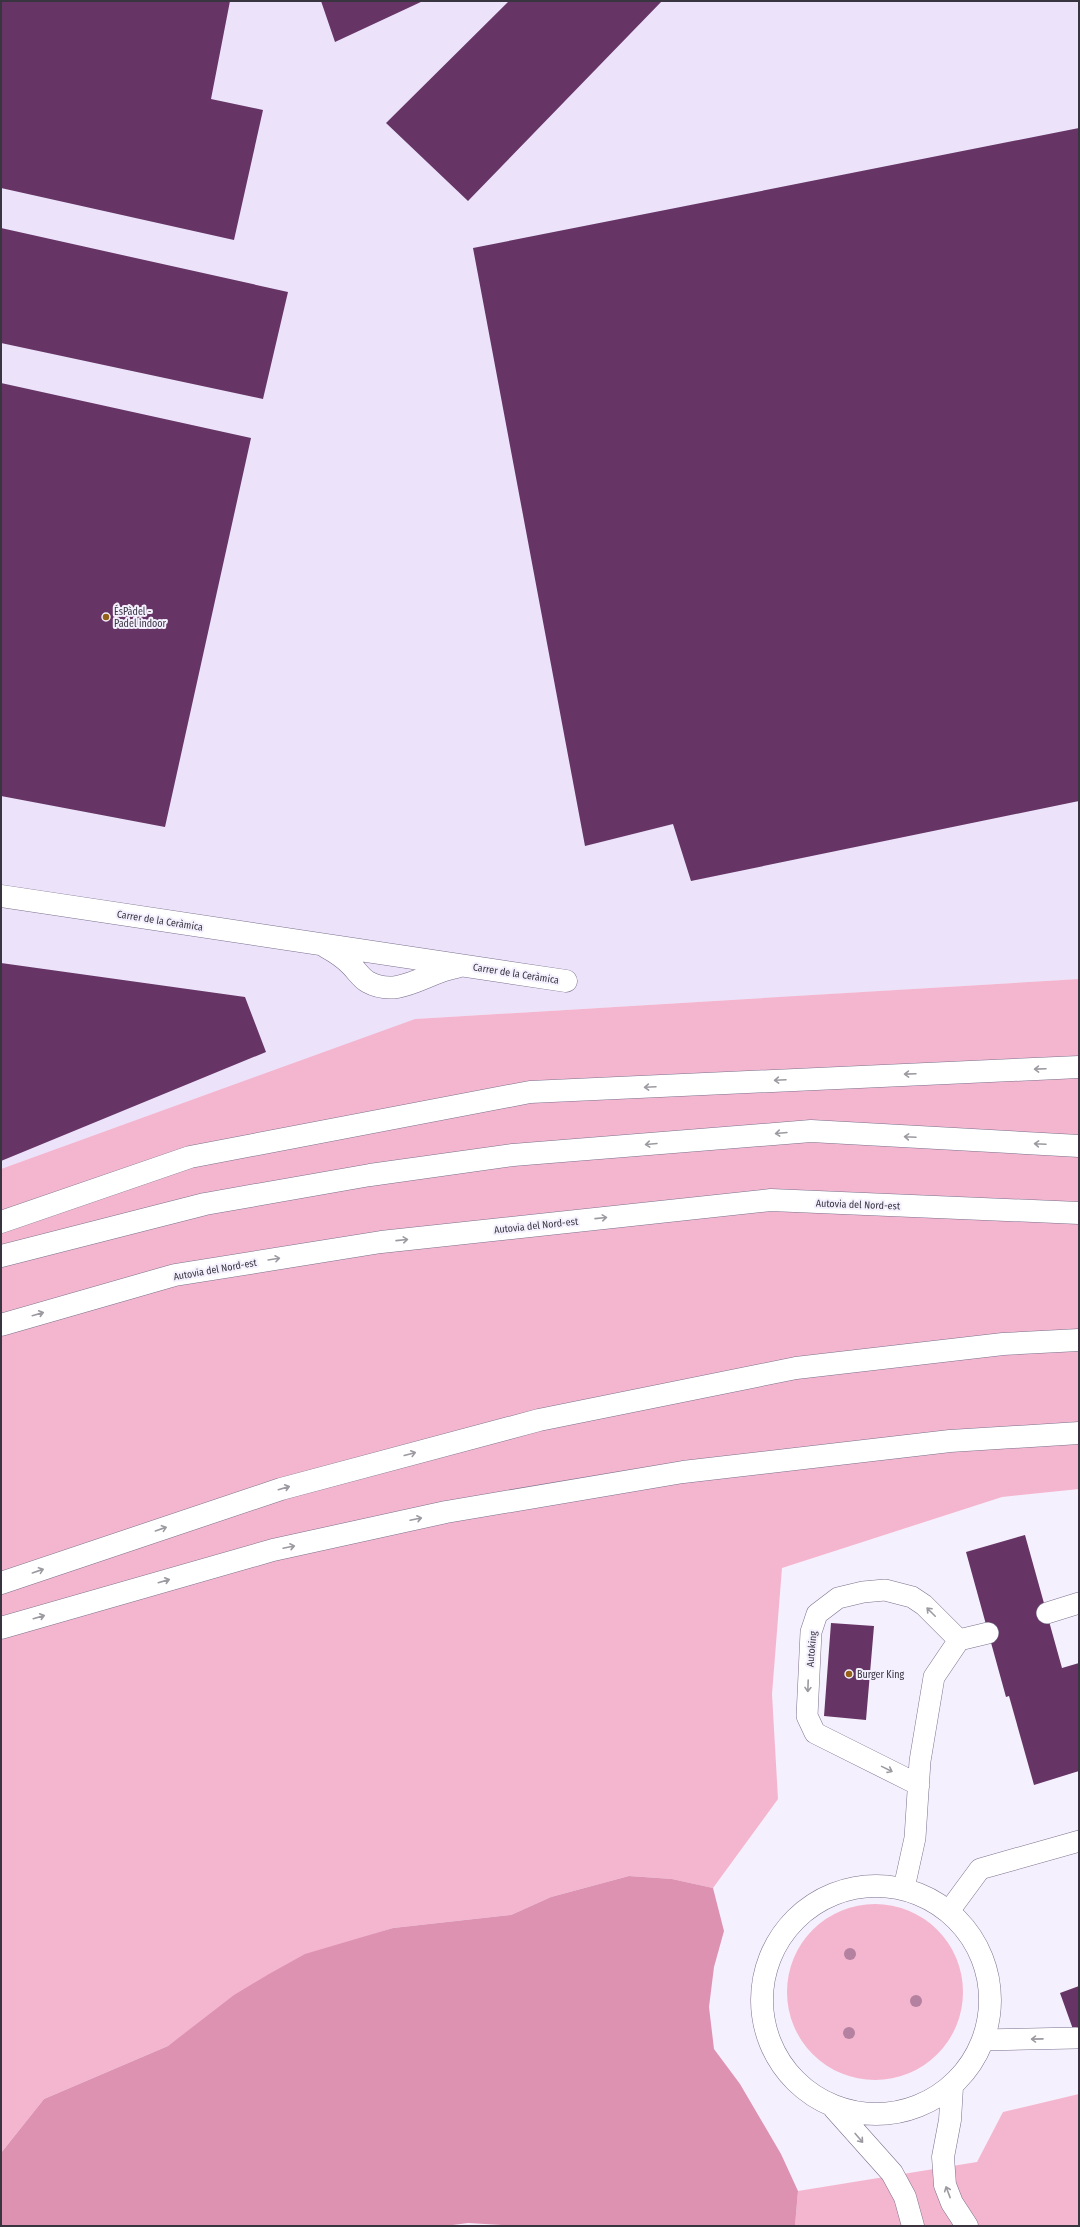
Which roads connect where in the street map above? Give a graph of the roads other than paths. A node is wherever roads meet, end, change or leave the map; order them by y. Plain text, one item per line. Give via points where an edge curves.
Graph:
1 (1, 896) edge
2 (319, 944) junction
3 (465, 966) junction
4 (566, 981) dead end
5 (1079, 1068) edge
6 (1079, 1146) edge
7 (1079, 1212) edge
8 (1, 1222) edge
9 (1, 1256) edge
10 (1, 1325) edge
11 (1079, 1340) edge
12 (1079, 1434) edge
13 (1, 1583) edge
14 (1079, 1603) edge
15 (1046, 1613) dead end
16 (1, 1628) edge
17 (988, 1633) dead end
18 (959, 1640) junction
19 (919, 1785) junction
20 (1079, 1840) edge
21 (904, 1888) junction
22 (949, 1911) junction
23 (1076, 2038) dead end
24 (983, 2040) junction
25 (952, 2087) junction
26 (834, 2108) junction
27 (913, 2226) edge
28 (967, 2226) edge

1 - 2 main road, Carrer de la Ceràmica
2 - 3 main road, Carrer de la Ceràmica
2 - 3 main road, Carrer de la Ceràmica via 343,958 368,982 388,989 408,985 440,971
3 - 4 main road, Carrer de la Ceràmica
5 -> 8 main road via 530,1092 190,1156
6 -> 9 main road via 811,1131 513,1155 370,1175 205,1204
10 -> 7 main road, Autovia del Nord-est via 175,1275 381,1242 763,1201
13 -> 11 main road via 281,1489 539,1420 796,1368 1003,1344
16 -> 12 main road via 273,1550 446,1512 683,1472 950,1441
14 - 15 lane
17 - 18 lane
18 - 19 lane via 934,1677 920,1761
18 -> 19 lane, Autoking via 924,1605 912,1597 885,1590 838,1598 817,1614 811,1632 807,1716 815,1733
19 - 21 lane via 915,1838
20 - 22 lane via 980,1869
21 - 22 main road
21 - 26 main road via 869,1885 835,1892 805,1909 781,1934 766,1966 761,2000 766,2034 780,2066 804,2091
22 - 24 main road via 972,1938 987,1970 991,2005
23 -> 24 lane
24 - 25 main road via 971,2065
25 - 26 main road via 926,2104 896,2114 864,2115
28 -> 25 main road via 952,2203 945,2185 943,2156 950,2120
26 -> 27 main road via 892,2173 906,2197

